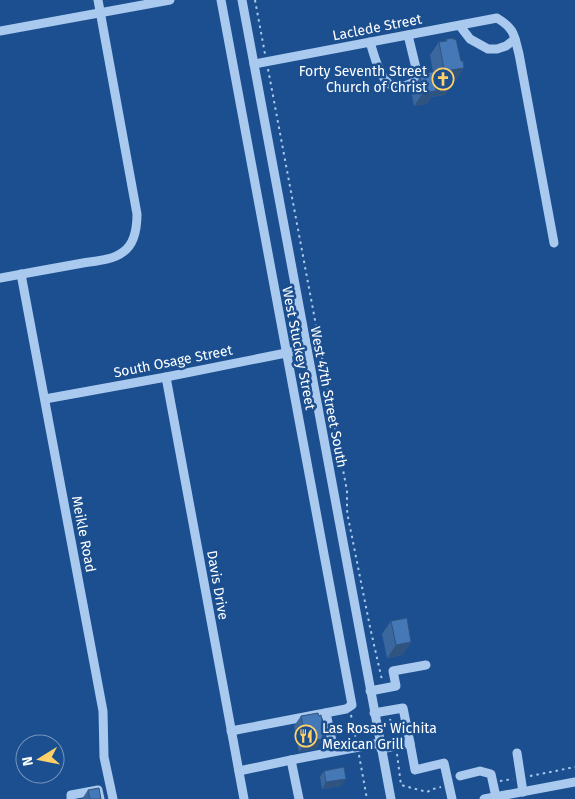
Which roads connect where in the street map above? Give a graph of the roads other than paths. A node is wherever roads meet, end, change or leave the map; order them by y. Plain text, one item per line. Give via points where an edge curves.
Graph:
1 (98, 0) edge
2 (170, 0) edge
3 (220, 0) edge
4 (242, 0) edge
5 (100, 12) junction
6 (460, 26) junction
7 (0, 30) edge
8 (408, 35) junction
9 (515, 39) junction
10 (370, 42) junction
11 (254, 64) junction
12 (554, 242) dead end
13 (22, 274) junction
14 (0, 278) edge
15 (306, 349) junction
16 (286, 353) junction
17 (166, 377) junction
18 (45, 399) junction
19 (426, 665) dead end
20 (370, 690) junction
21 (326, 713) junction
22 (374, 713) junction
23 (231, 732) junction
24 (410, 742) junction
25 (380, 746) junction
26 (334, 751) junction
27 (517, 753) dead end
28 (291, 760) junction
29 (239, 771) junction
30 (460, 776) dead end
31 (575, 782) edge
32 (523, 792) junction
33 (492, 798) edge
34 (71, 799) edge
35 (100, 799) edge
36 (113, 799) edge
37 (244, 799) edge
38 (299, 799) edge
39 (390, 799) edge
40 (452, 799) edge

1 - 5 street
2 - 5 street
3 - 16 street, West Stuckey Street
4 - 11 street, West 47th Street South
5 - 7 street
5 - 13 street via 138,225 130,244 118,255
6 - 8 street, Laclede Street
6 - 9 street, Laclede Street via 497,18 508,25
6 - 9 street via 470,39 488,49 498,49
8 - 10 street, Laclede Street
8 - 10 street via 416,68 415,81 409,85 396,87 388,84
9 - 12 street
10 - 11 street, Laclede Street
11 - 15 street, West 47th Street South
13 - 14 street
13 - 18 street, Meikle Road
15 - 16 street, South Osage Street
15 - 20 street, West 47th Street South
16 - 17 street, South Osage Street
16 - 21 street, West Stuckey Street via 352,705
17 - 18 street, South Osage Street
17 - 23 street, Davis Drive
18 - 36 street, Meikle Road via 103,711 104,757
19 - 20 street via 393,671 396,686
20 - 22 street, West 47th Street South
21 - 23 street
21 - 26 street
22 - 24 street via 403,708
22 - 25 street, West 47th Street South
23 - 29 street, Davis Drive
24 - 25 street
24 - 40 street via 415,770 444,763
25 - 26 street
25 - 39 street, West 47th Street South
26 - 28 street
27 - 32 street
28 - 29 street
28 - 38 street
29 - 37 street, Davis Drive
30 - 33 street via 480,771 491,774
31 - 32 street
32 - 33 street
34 - 35 street via 70,795 98,790

